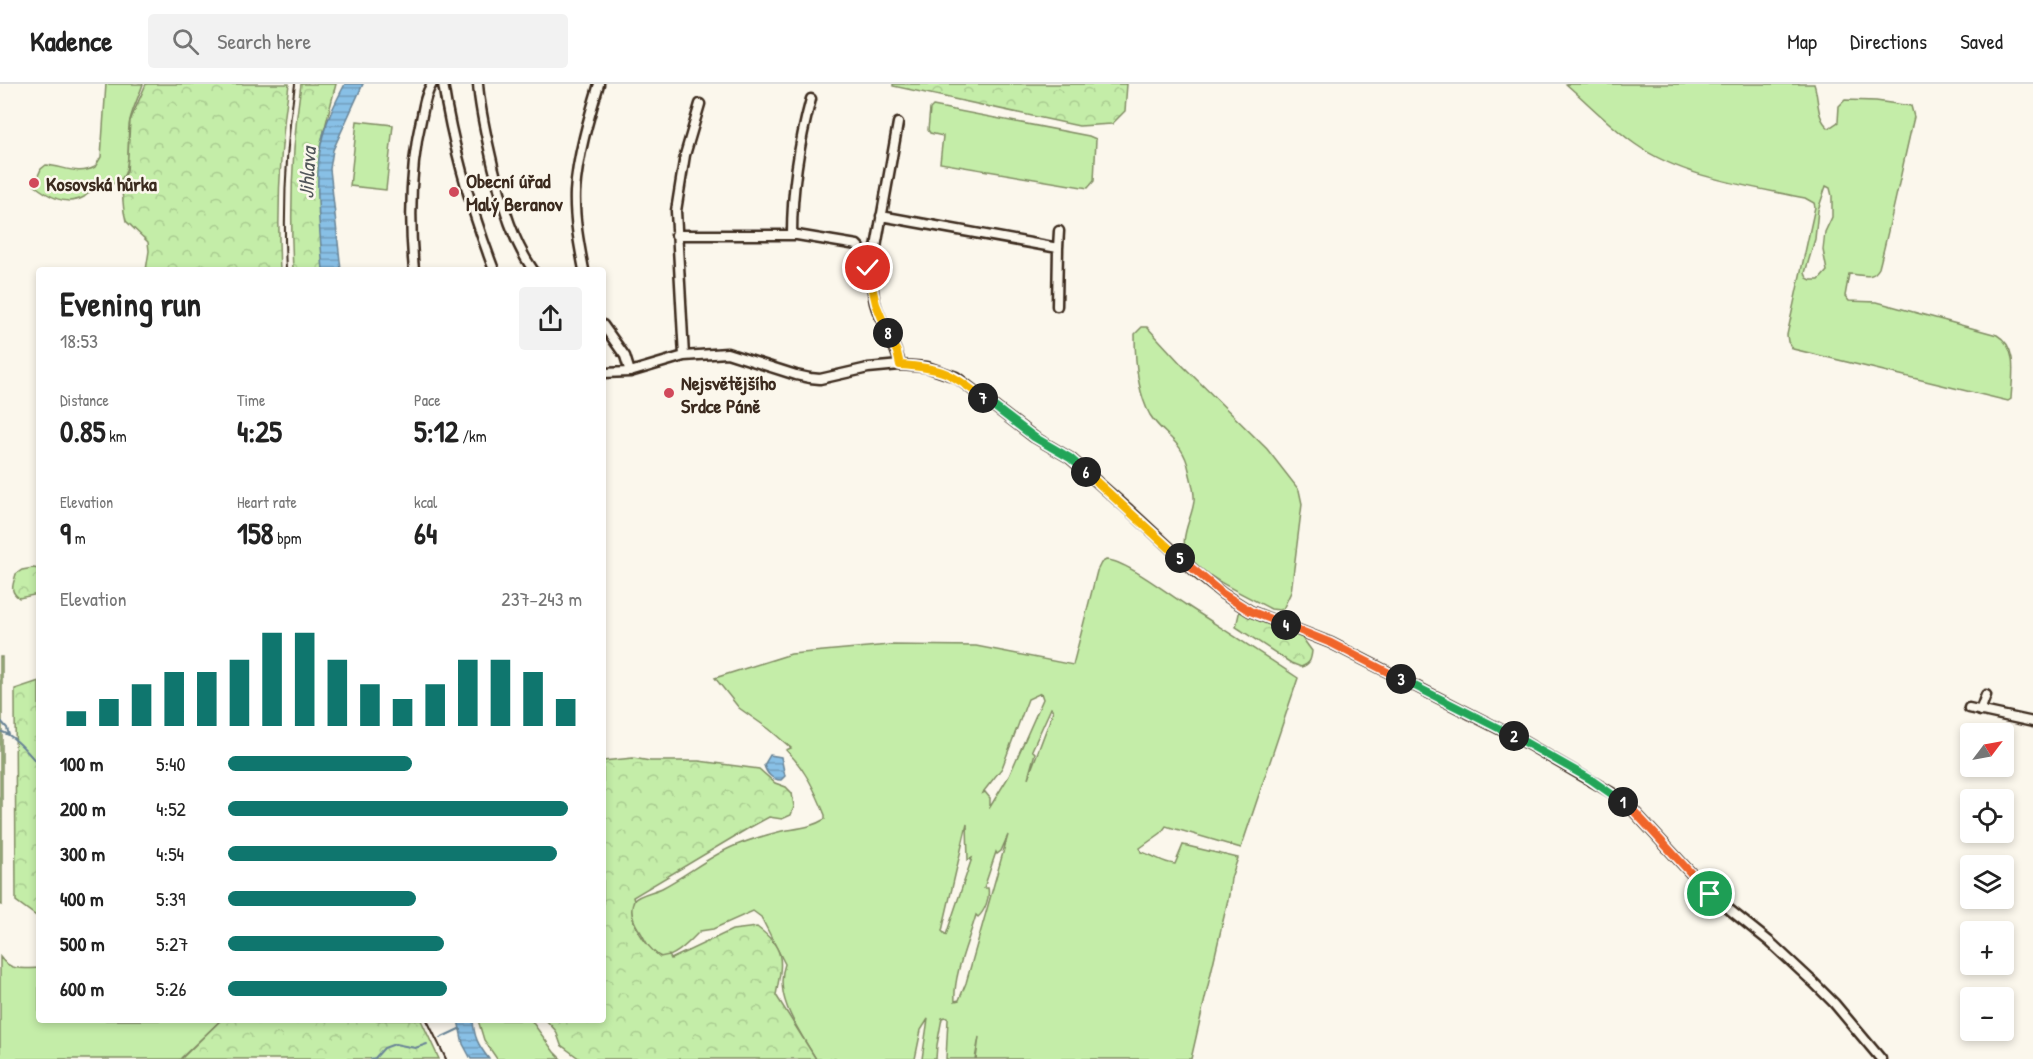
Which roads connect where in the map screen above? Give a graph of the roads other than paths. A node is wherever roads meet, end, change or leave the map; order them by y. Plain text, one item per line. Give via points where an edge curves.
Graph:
1 (432, 84) edge
2 (443, 84) edge
3 (478, 84) edge
4 (599, 84) edge
5 (811, 99) dead end
6 (700, 104) dead end
7 (898, 123) dead end
8 (882, 216) junction
9 (1059, 231) dead end
10 (676, 235) junction
11 (792, 235) junction
12 (1058, 248) junction
13 (414, 267) edge
14 (493, 267) edge
15 (531, 267) edge
16 (584, 267) edge
17 (868, 268) junction
18 (1057, 306) dead end
19 (606, 329) edge
20 (684, 356) junction
21 (900, 365) junction
22 (630, 372) junction
23 (606, 373) edge
24 (1986, 695) dead end
25 (1969, 708) dead end
26 (1980, 711) junction
27 (2033, 722) edge
28 (1881, 1059) edge

1 - 13 street via 418,130 412,185
2 - 14 street via 454,149
3 - 15 street via 481,114 505,213
4 - 16 street via 576,181 576,220
5 - 11 street via 795,181
6 - 10 street via 685,155
7 - 8 street
8 - 12 street
8 - 17 street
9 - 12 street
10 - 11 street
10 - 20 street
11 - 17 street via 858,245
12 - 18 street
17 - 21 street via 876,304
19 - 22 street via 625,356
20 - 21 street via 727,353 820,379
20 - 22 street
21 - 28 street via 946,372 965,383 1034,437 1070,458 1198,574 1250,611 1331,643 1521,740 1612,793 1631,808 1710,894 1814,983
22 - 23 street
24 - 26 street
25 - 26 street
26 - 27 street

